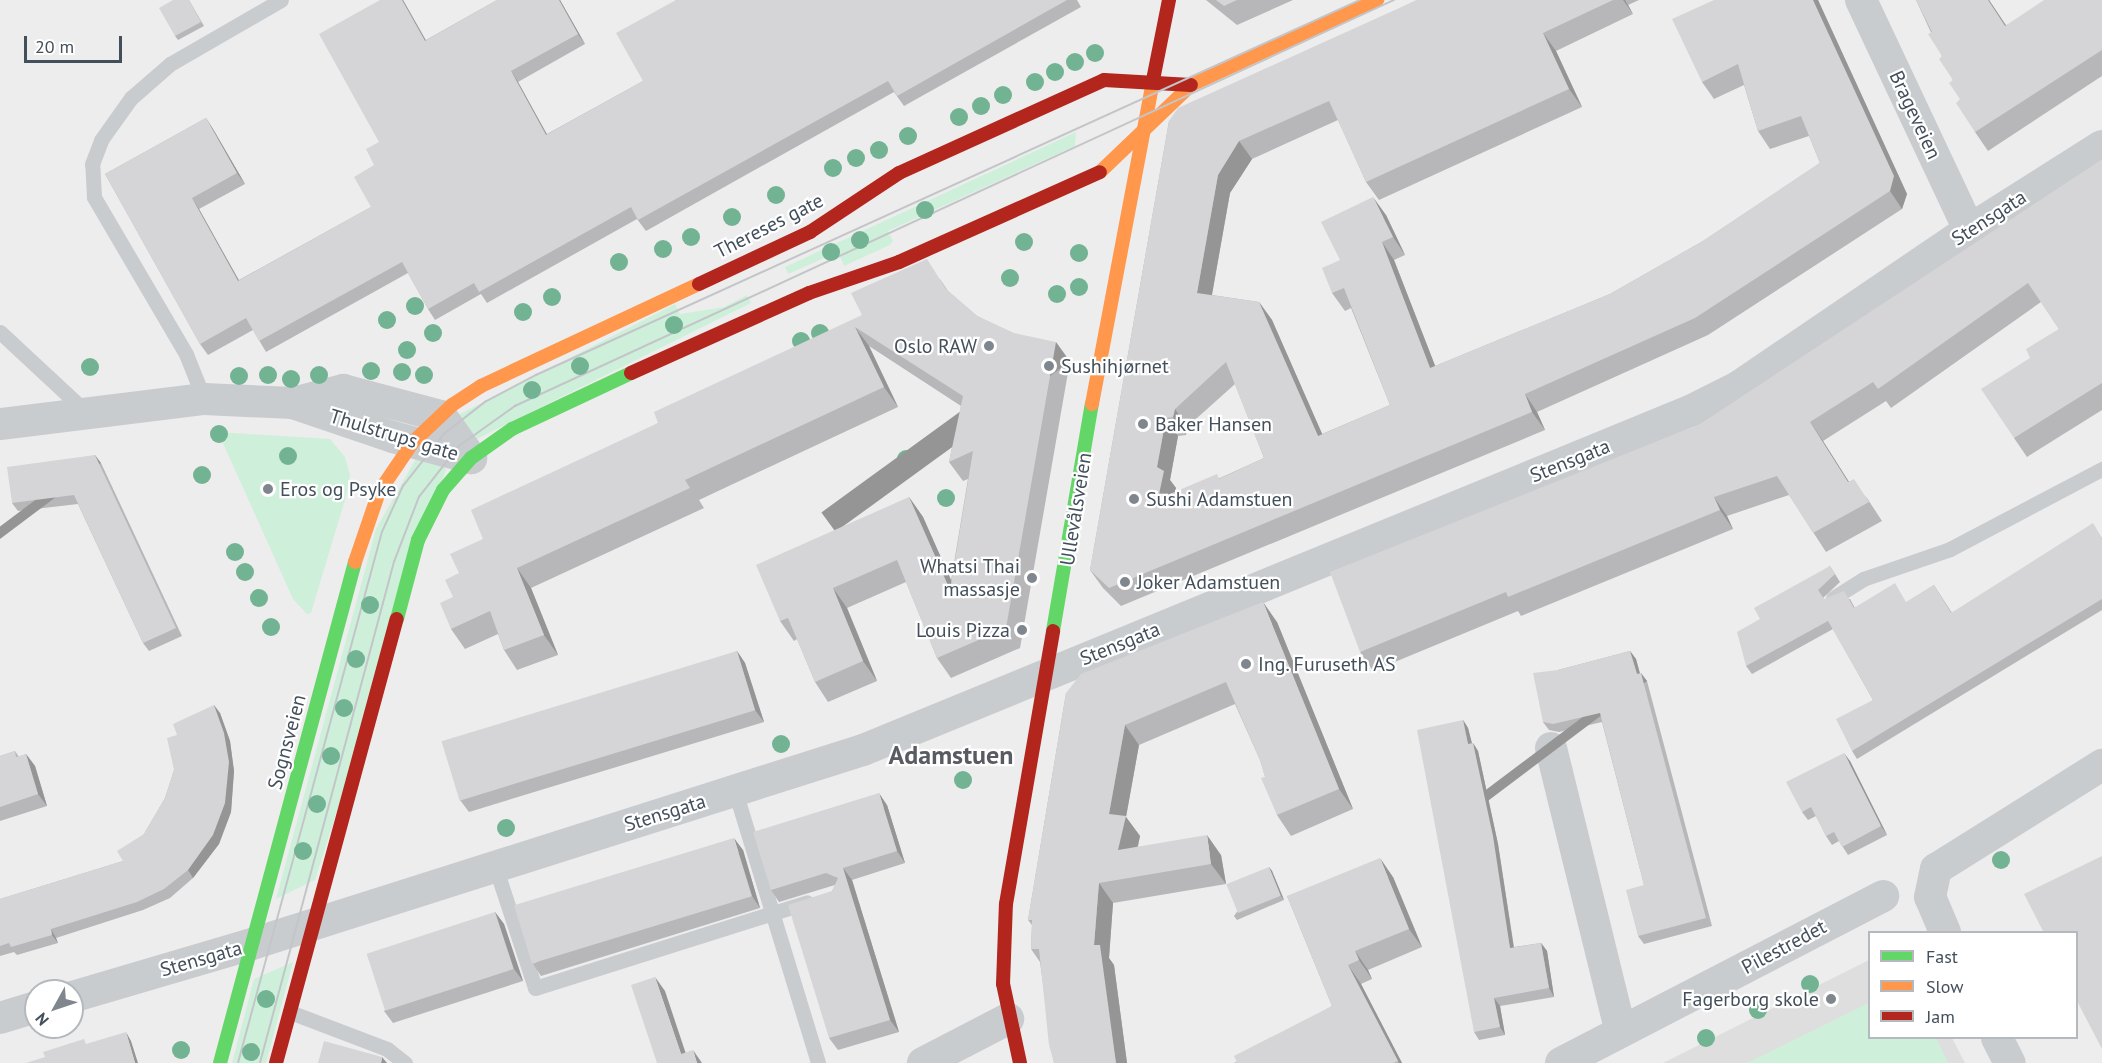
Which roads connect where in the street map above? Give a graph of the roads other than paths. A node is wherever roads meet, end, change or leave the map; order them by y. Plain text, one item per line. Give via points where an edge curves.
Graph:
1 (281, 0) edge
2 (1169, 0) edge
3 (1377, 0) edge
4 (1861, 0) edge
5 (1155, 82) junction
6 (1191, 85) junction
7 (1144, 132) junction
8 (2102, 146) edge
9 (1969, 230) junction
10 (0, 332) edge
11 (204, 399) junction
12 (293, 403) junction
13 (85, 411) junction
14 (441, 416) junction
15 (0, 424) edge
16 (413, 441) junction
17 (471, 458) junction
18 (2102, 469) edge
19 (1833, 598) edge
20 (1049, 673) junction
21 (1551, 748) dead end
22 (2102, 765) edge
23 (735, 791) junction
24 (495, 866) junction
25 (1883, 896) dead end
26 (826, 897) edge
27 (771, 912) junction
28 (314, 921) junction
29 (1939, 921) edge
30 (252, 944) junction
31 (84, 993) edge
32 (24, 1011) edge
33 (290, 1012) junction
34 (0, 1018) edge
35 (1008, 1019) junction
36 (1621, 1032) junction
37 (1998, 1039) edge
38 (220, 1063) edge
39 (276, 1063) edge
40 (405, 1063) edge
41 (818, 1063) edge
42 (923, 1063) edge
43 (1020, 1063) edge
44 (1561, 1063) edge
45 (2010, 1063) edge

1 - 11 lane via 170,64 131,98 101,140 92,164 94,197 186,354
2 - 5 main road, Ullevålsveien
3 - 6 main road, Thereses gate
4 - 9 street, Brageveien
5 - 6 main road, Thereses gate
5 - 7 main road, Ullevålsveien
5 - 14 main road, Thereses gate via 1104,80 899,173 810,232 528,361 481,386
6 - 7 main road, Thereses gate
7 - 17 main road, Thereses gate via 1104,170 1086,179 899,261 808,293 512,429
7 - 20 main road, Ullevålsveien via 1107,318
8 - 9 street, Stensgata
9 - 20 street, Stensgata via 1738,387 1690,411
10 - 13 lane
11 - 12 street, Thulstrups gate
11 - 13 street, Thulstrups gate
12 - 14 street, Thulstrups gate via 342,390
12 - 16 street, Thulstrups gate
13 - 15 street, Thulstrups gate
14 - 16 main road, Thereses gate
14 - 17 street, Thulstrups gate
16 - 17 street, Thulstrups gate
16 - 30 main road, Sognsveien via 379,492 360,544
17 - 28 main road via 443,490 418,540
18 - 19 lane via 1950,549 1863,579
20 - 23 street, Stensgata via 863,750
20 - 35 main road, Ullevålsveien via 1006,904 1003,984
21 - 36 street
22 - 29 street via 1936,869 1930,897
23 - 24 street, Stensgata
23 - 27 lane
24 - 27 lane via 535,988
24 - 28 street, Stensgata
25 - 36 street, Pilestredet
26 - 27 lane
27 - 41 lane
28 - 30 street, Stensgata
28 - 33 main road
30 - 31 street, Stensgata
30 - 38 main road, Sognsveien
32 - 34 street
33 - 39 main road
33 - 40 lane via 387,1049
35 - 42 street
35 - 43 main road, Ullevålsveien
36 - 44 street, Pilestredet
37 - 45 street

